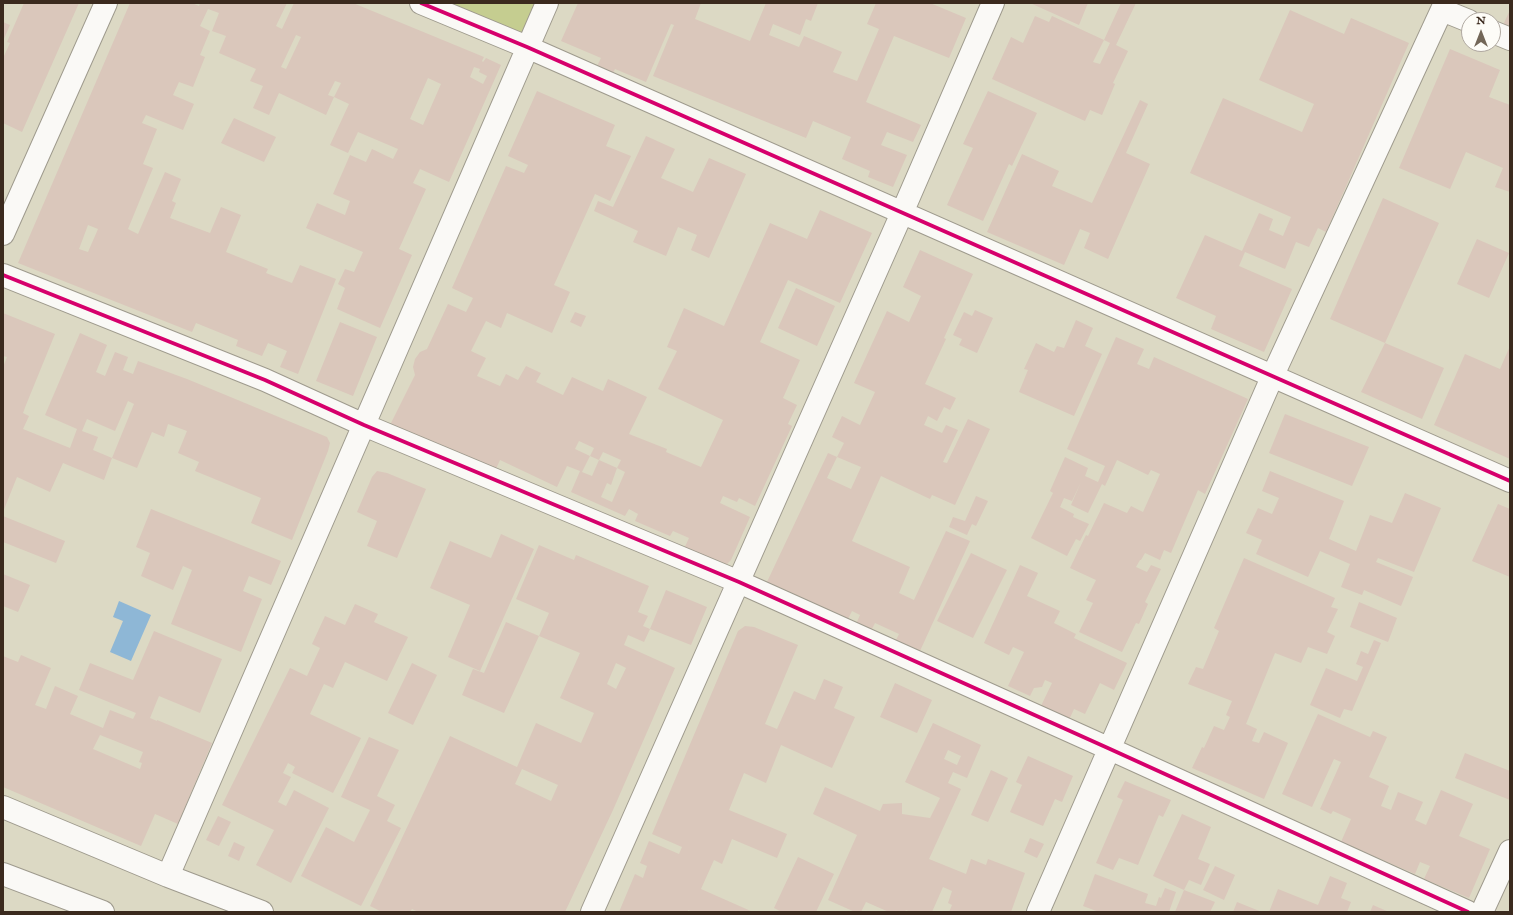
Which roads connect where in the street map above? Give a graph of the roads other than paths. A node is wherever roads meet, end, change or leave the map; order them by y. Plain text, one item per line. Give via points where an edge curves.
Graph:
1 (106, 3) edge
2 (421, 3) edge
3 (547, 3) edge
4 (993, 3) edge
5 (1444, 6) edge
6 (1461, 16) edge
7 (527, 47) junction
8 (902, 213) junction
9 (3, 234) edge
10 (3, 275) edge
11 (1272, 375) junction
12 (364, 426) junction
13 (1510, 481) edge
14 (739, 582) junction
15 (1110, 749) junction
16 (3, 807) edge
17 (1510, 851) edge
18 (3, 874) edge
19 (168, 876) junction
20 (103, 912) edge
21 (262, 912) edge
22 (592, 912) edge
23 (1038, 912) edge
24 (1468, 912) edge
25 (1482, 912) edge

1 - 9 street
2 - 7 street
3 - 7 street
4 - 8 street
5 - 6 street
5 - 11 street
7 - 8 street
7 - 12 street
8 - 11 street
8 - 14 street
10 - 12 street via 265,380
11 - 13 street
11 - 15 street
12 - 14 street
12 - 19 street
14 - 15 street
14 - 22 street
15 - 23 street
15 - 24 street
16 - 19 street
17 - 25 street
18 - 20 street
19 - 21 street

